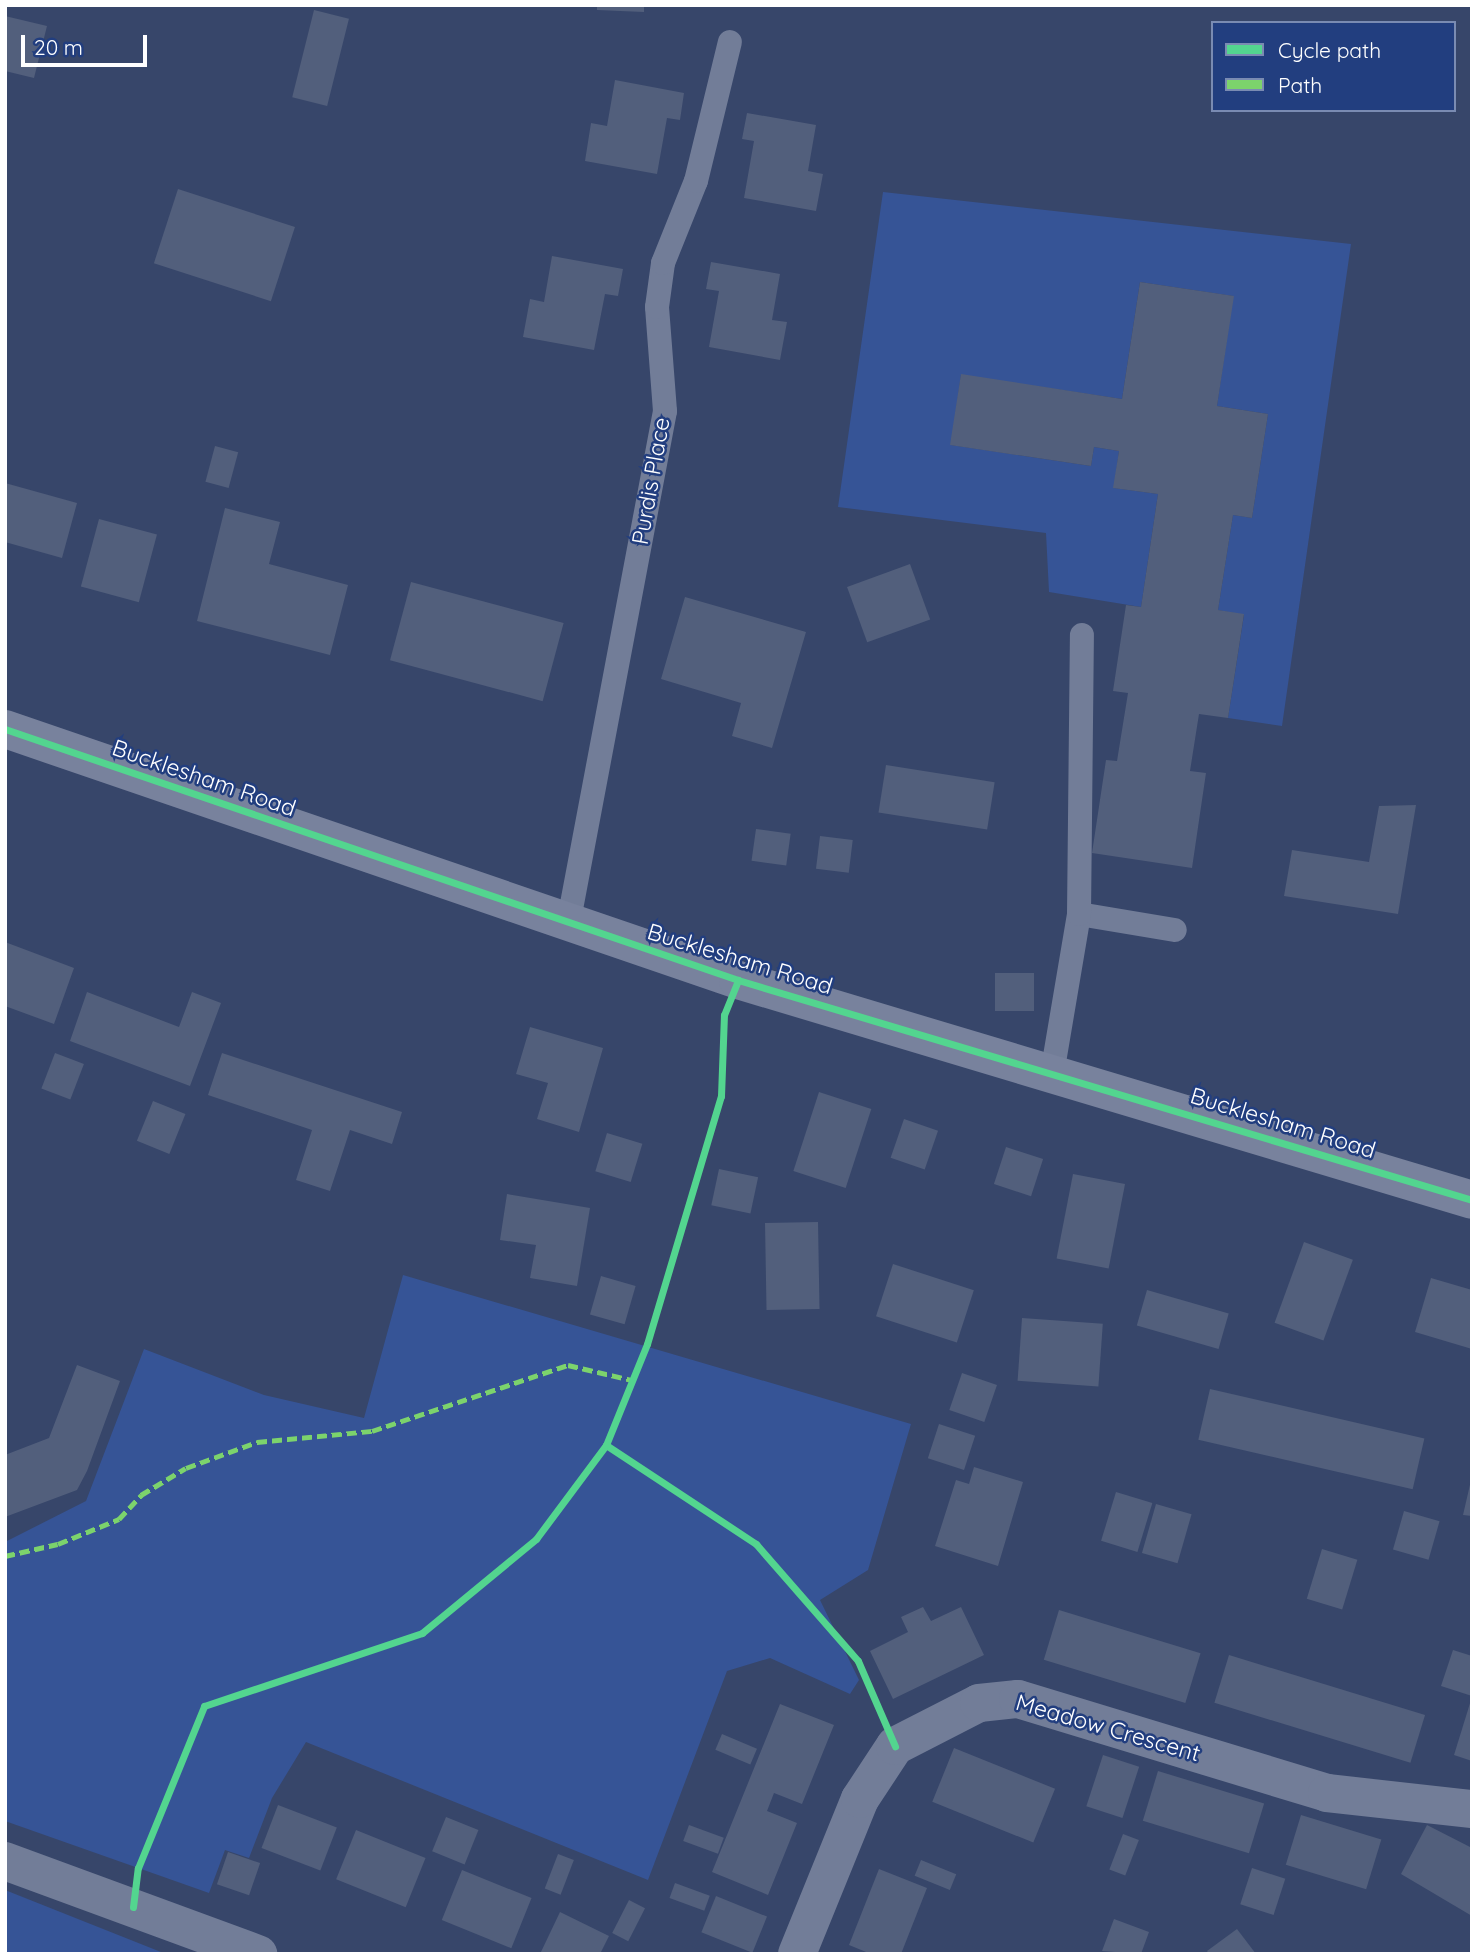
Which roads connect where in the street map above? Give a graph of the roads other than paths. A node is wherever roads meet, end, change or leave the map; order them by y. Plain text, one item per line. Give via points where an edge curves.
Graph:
1 (730, 42) dead end
2 (1082, 635) dead end
3 (5, 729) edge
4 (1079, 914) junction
5 (568, 925) junction
6 (1175, 930) dead end
7 (1052, 1074) junction
8 (1470, 1194) edge
9 (1472, 1809) edge
10 (5, 1861) edge
11 (258, 1954) edge
12 (797, 1954) edge

1 - 5 lane, Purdis Place via 696,181 663,264 657,307 665,411
2 - 4 lane
3 - 5 street, Bucklesham Road
4 - 6 lane
4 - 7 lane
5 - 7 street, Bucklesham Road
7 - 8 street, Bucklesham Road
9 - 12 street, Meadow Crescent via 1327,1793 1018,1699 979,1703 895,1745 860,1799
10 - 11 street

